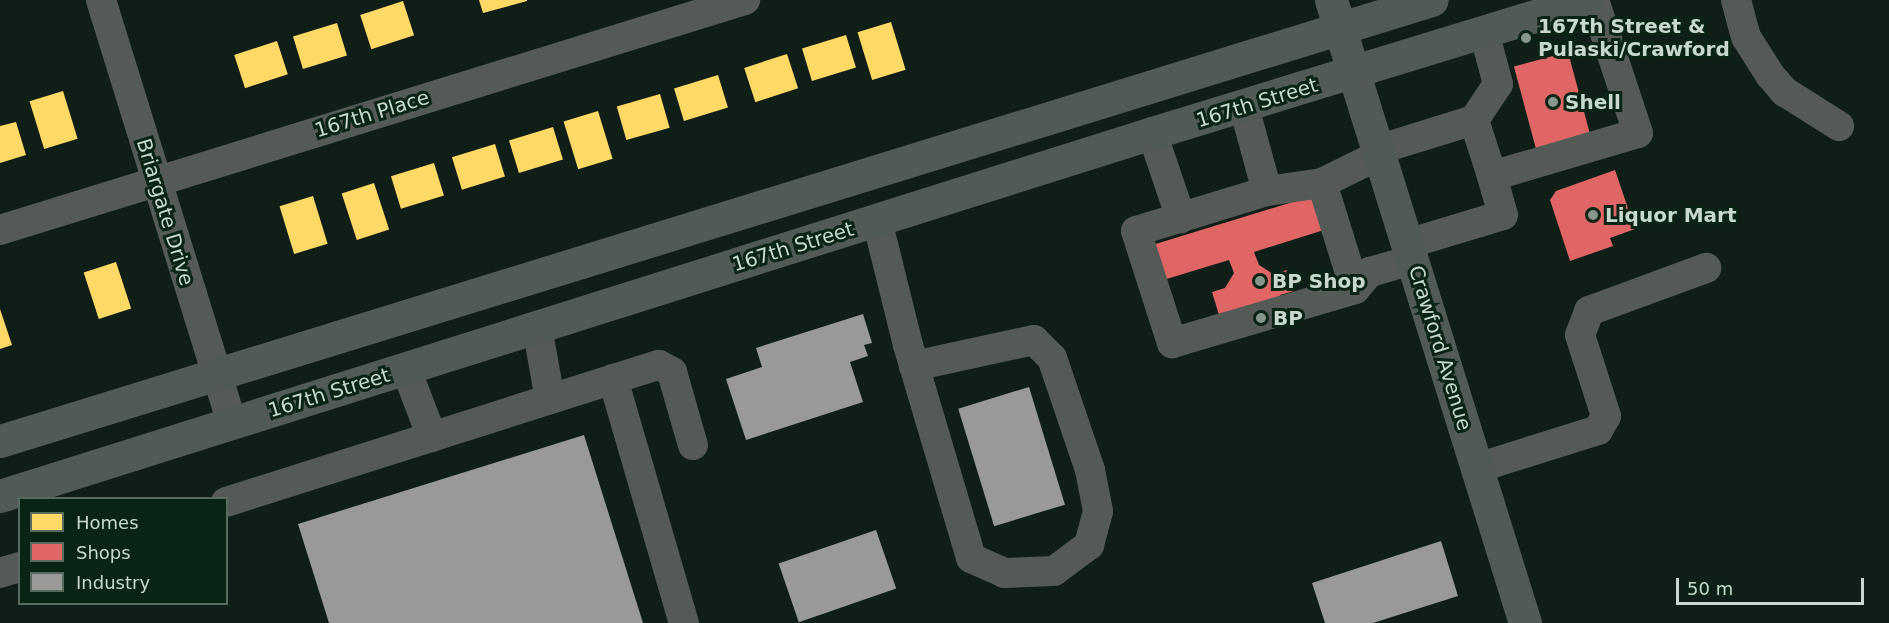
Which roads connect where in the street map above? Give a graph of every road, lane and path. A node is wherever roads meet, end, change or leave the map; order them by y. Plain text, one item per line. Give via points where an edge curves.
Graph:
1 (101, 0) edge
2 (745, 0) edge
3 (1432, 0) edge
4 (1586, 0) edge
5 (1594, 0) edge
6 (1736, 0) edge
7 (1335, 14) edge
8 (1484, 32) junction
9 (1354, 74) junction
10 (1244, 107) junction
11 (1474, 120) junction
12 (1839, 126) dead end
13 (1152, 134) junction
14 (1378, 152) junction
15 (1492, 176) junction
16 (156, 180) junction
17 (1322, 183) junction
18 (1267, 191) junction
19 (1181, 218) junction
20 (877, 220) junction
21 (0, 230) edge
22 (1409, 252) junction
23 (1706, 268) dead end
24 (1354, 289) junction
25 (537, 327) junction
26 (914, 366) junction
27 (406, 369) junction
28 (216, 375) junction
29 (613, 379) junction
30 (550, 399) junction
31 (232, 423) junction
32 (432, 437) junction
33 (0, 441) edge
34 (693, 445) dead end
35 (1477, 468) junction
36 (0, 496) edge
37 (228, 501) edge
38 (18, 568) edge
39 (0, 573) edge
40 (684, 623) edge
41 (1525, 623) edge

1 - 16 street, Briargate Drive
2 - 16 street, 167th Place
3 - 7 main road
4 - 8 main road, 167th Street
5 - 15 street via 1638,133
6 - 12 street via 1746,37 1770,75 1785,92
7 - 9 main road, Crawford Avenue
7 - 28 main road
8 - 9 main road, 167th Street
8 - 11 street via 1498,84
9 - 10 main road, 167th Street
9 - 14 main road, Crawford Avenue
10 - 13 main road, 167th Street
10 - 18 street
11 - 14 street
11 - 15 street
13 - 19 street
13 - 20 main road, 167th Street
14 - 17 street
14 - 22 main road, Crawford Avenue
15 - 22 street via 1503,216
16 - 21 street, 167th Place
16 - 28 street, Briargate Drive
17 - 18 street
17 - 24 street
18 - 19 street
19 - 24 street via 1136,231 1172,342
20 - 25 main road, 167th Street
20 - 26 street
22 - 24 street via 1370,272
22 - 35 main road, Crawford Avenue
23 - 35 street via 1589,311 1580,335 1606,416 1598,430
25 - 27 main road, 167th Street
25 - 30 street
26 - 26 street via 971,558 1004,573 1054,571 1089,545 1098,511 1090,470 1052,358 1034,340
27 - 31 main road, 167th Street
27 - 32 street
28 - 31 street, Briargate Drive
28 - 33 main road
29 - 30 street
29 - 34 street via 659,364 672,372
29 - 40 street
30 - 32 street
31 - 36 main road, 167th Street
32 - 37 street
35 - 41 main road, Crawford Avenue
38 - 39 street

